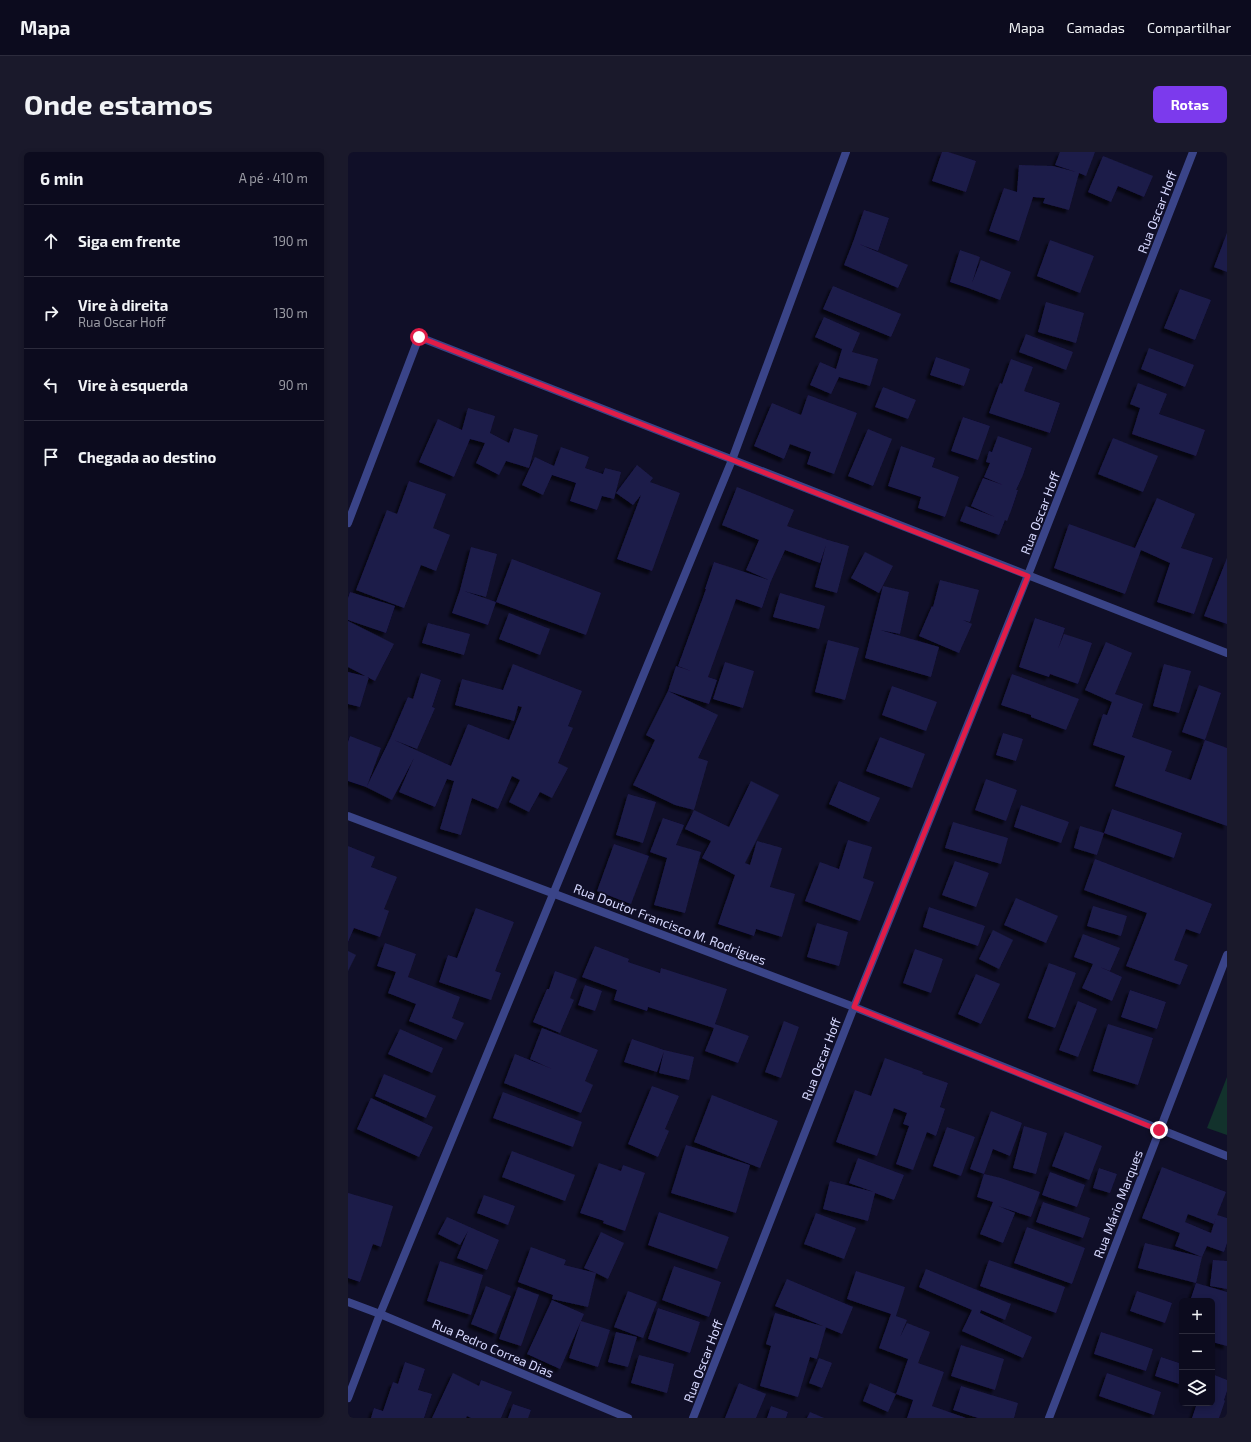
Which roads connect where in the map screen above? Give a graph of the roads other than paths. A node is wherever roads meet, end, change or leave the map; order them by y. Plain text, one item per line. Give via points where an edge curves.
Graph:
1 (846, 152) edge
2 (1193, 152) edge
3 (732, 460) junction
4 (348, 523) edge
5 (1028, 576) junction
6 (1227, 653) edge
7 (348, 816) edge
8 (554, 893) junction
9 (1227, 955) edge
10 (854, 1007) junction
11 (1159, 1130) junction
12 (1227, 1156) edge
13 (348, 1302) edge
14 (380, 1314) junction
15 (348, 1398) edge
16 (628, 1418) edge
17 (694, 1418) edge
18 (1049, 1418) edge

1 - 3 street
2 - 5 street, Rua Oscar Hoff
3 - 4 street via 419,337
3 - 5 street
3 - 8 street
5 - 6 street
5 - 10 street, Rua Oscar Hoff
7 - 8 street, Rua Doutor Francisco M. Rodrigues
8 - 10 street, Rua Doutor Francisco M. Rodrigues
8 - 14 street
9 - 11 street, Rua Mário Marques
10 - 11 street, Rua Doutor Francisco M. Rodrigues
10 - 17 street, Rua Oscar Hoff
11 - 12 street, Rua Doutor Francisco M. Rodrigues
11 - 18 street, Rua Mário Marques
13 - 14 street, Rua Pedro Correa Dias
14 - 15 street
14 - 16 street, Rua Pedro Correa Dias

